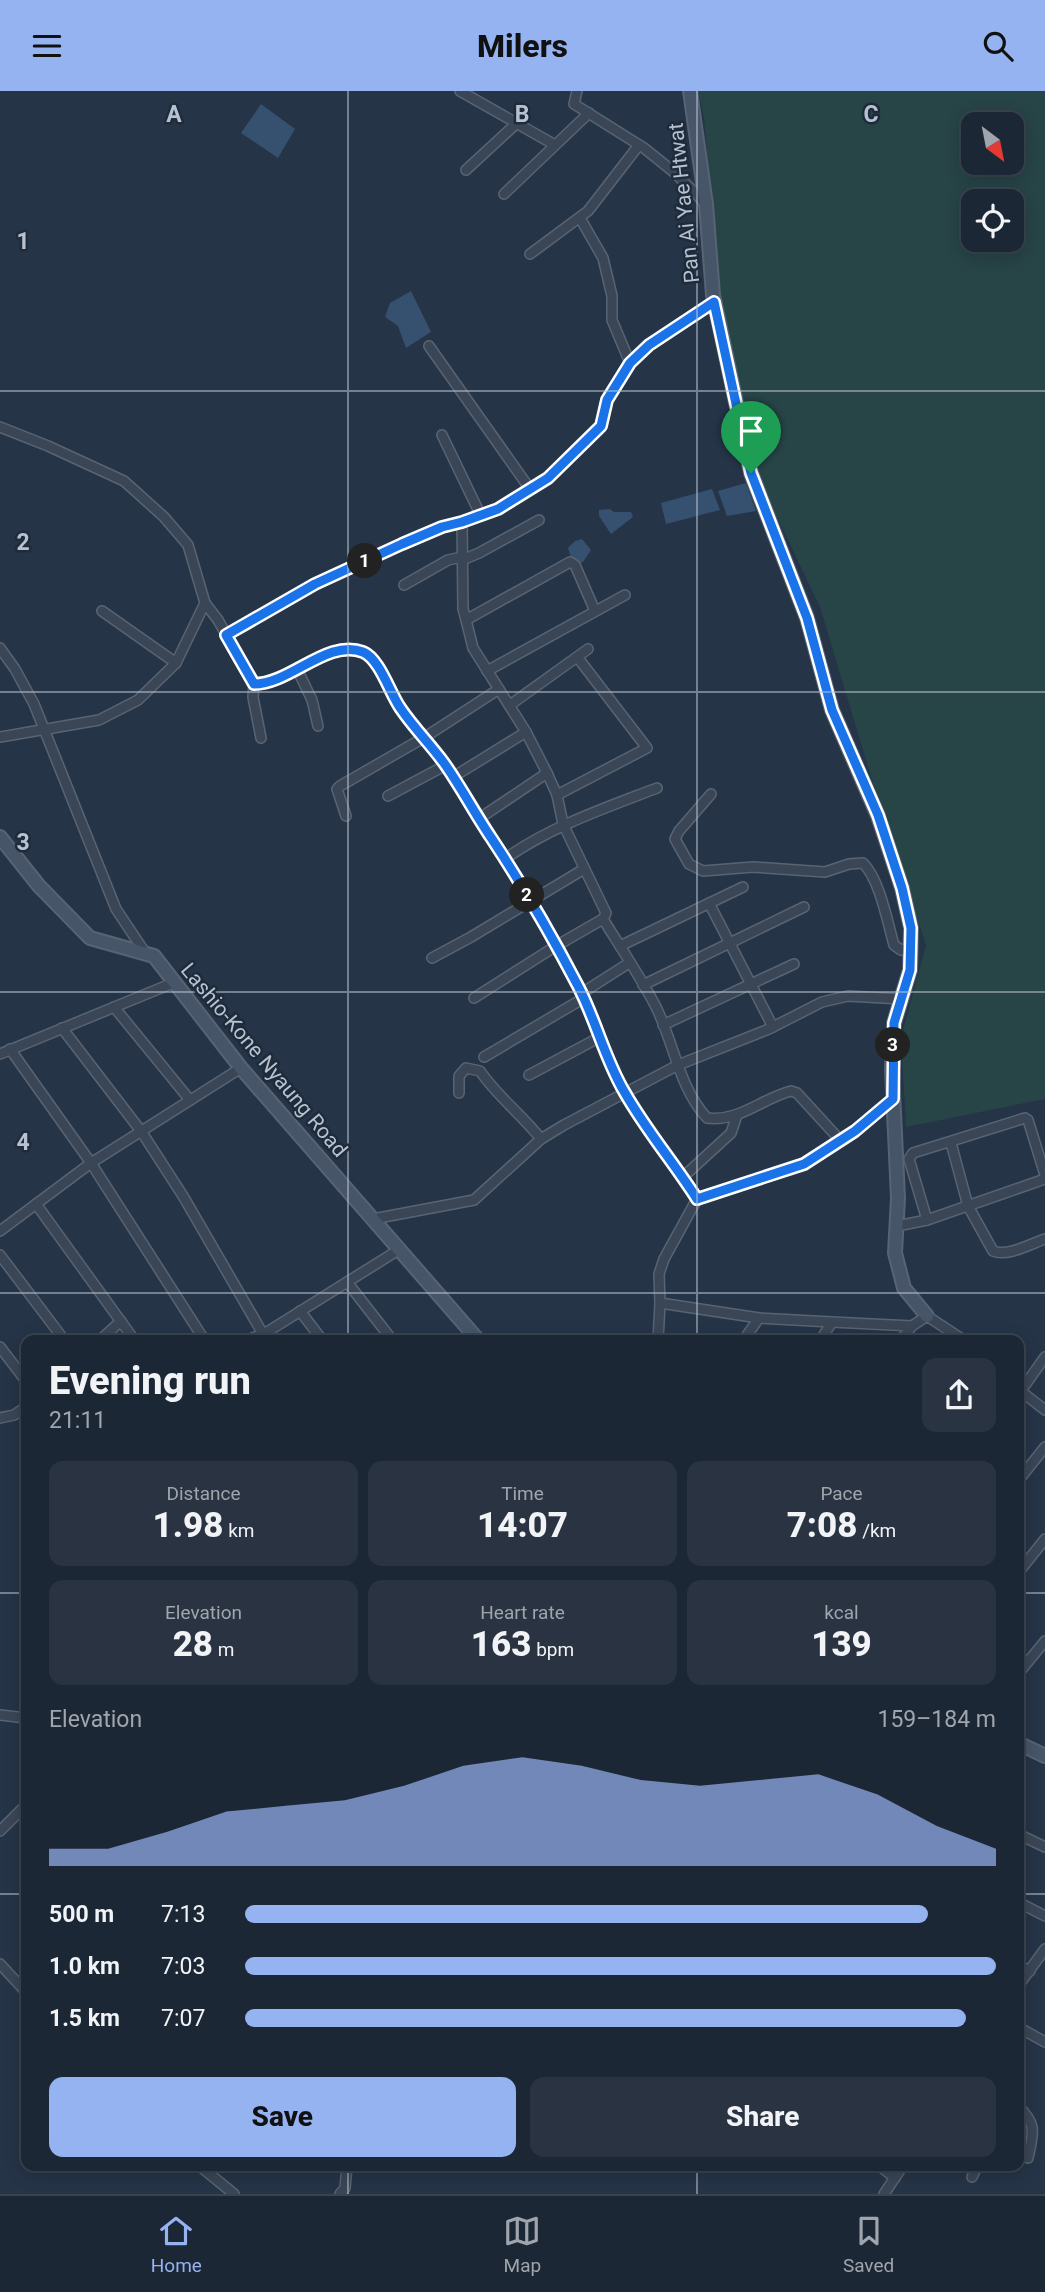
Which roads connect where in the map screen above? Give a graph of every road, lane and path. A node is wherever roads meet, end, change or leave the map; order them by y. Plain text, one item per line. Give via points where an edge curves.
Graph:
1 (460, 91) edge
2 (577, 91) edge
3 (690, 91) edge
4 (589, 113) junction
5 (517, 123) junction
6 (555, 145) junction
7 (639, 145) junction
8 (466, 170) dead end
9 (504, 194) dead end
10 (706, 204) junction
11 (580, 218) junction
12 (530, 254) dead end
13 (714, 302) junction
14 (429, 346) dead end
15 (630, 363) junction
16 (0, 427) edge
17 (442, 435) dead end
18 (530, 489) junction
19 (481, 516) junction
20 (539, 520) dead end
21 (462, 522) junction
22 (462, 559) junction
23 (404, 585) dead end
24 (625, 595) dead end
25 (205, 603) junction
26 (102, 611) dead end
27 (595, 611) junction
28 (466, 620) junction
29 (226, 635) junction
30 (0, 648) edge
31 (589, 649) dead end
32 (578, 658) junction
33 (176, 663) junction
34 (297, 669) junction
35 (487, 671) junction
36 (254, 684) junction
37 (499, 689) junction
38 (510, 705) junction
39 (317, 726) dead end
40 (43, 729) junction
41 (526, 732) junction
42 (0, 737) edge
43 (425, 737) junction
44 (261, 738) dead end
45 (446, 765) junction
46 (547, 773) junction
47 (453, 777) junction
48 (657, 788) dead end
49 (711, 794) dead end
50 (557, 795) junction
51 (388, 796) dead end
52 (346, 816) dead end
53 (480, 818) junction
54 (563, 824) junction
55 (0, 837) edge
56 (5, 851) edge
57 (506, 858) junction
58 (584, 869) junction
59 (743, 887) dead end
60 (529, 900) junction
61 (709, 903) junction
62 (804, 907) dead end
63 (603, 919) junction
64 (730, 941) junction
65 (556, 946) junction
66 (620, 946) junction
67 (912, 948) junction
68 (146, 954) junction
69 (432, 958) dead end
70 (629, 963) junction
71 (794, 964) dead end
72 (751, 982) junction
73 (173, 983) junction
74 (643, 985) junction
75 (583, 996) junction
76 (474, 998) dead end
77 (901, 999) junction
78 (114, 1007) junction
79 (663, 1025) junction
80 (773, 1027) junction
81 (62, 1028) junction
82 (600, 1037) junction
83 (10, 1049) junction
84 (0, 1054) edge
85 (484, 1056) dead end
86 (678, 1065) junction
87 (240, 1068) junction
88 (529, 1075) dead end
89 (624, 1092) junction
90 (459, 1093) dead end
91 (893, 1099) junction
92 (190, 1100) junction
93 (737, 1115) junction
94 (141, 1131) junction
95 (541, 1139) junction
96 (840, 1140) junction
97 (951, 1143) junction
98 (91, 1163) junction
99 (1045, 1177) edge
100 (682, 1178) junction
101 (697, 1199) junction
102 (36, 1204) junction
103 (968, 1206) junction
104 (373, 1219) junction
105 (927, 1220) junction
106 (897, 1226) junction
107 (0, 1231) edge
108 (1045, 1239) edge
109 (400, 1249) junction
110 (0, 1255) edge
111 (347, 1282) junction
112 (660, 1303) junction
113 (300, 1311) junction
114 (927, 1316) junction
115 (759, 1318) junction
116 (121, 1321) junction
117 (832, 1322) junction
118 (912, 1326) junction
119 (263, 1333) junction
120 (60, 1335) edge
121 (106, 1335) edge
122 (131, 1335) edge
123 (201, 1335) edge
124 (258, 1335) edge
125 (318, 1335) edge
126 (388, 1335) edge
127 (475, 1335) edge
128 (658, 1335) edge
129 (747, 1335) edge
130 (824, 1335) edge
131 (905, 1335) edge
132 (956, 1335) edge
133 (0, 1347) edge
134 (1045, 1357) edge
135 (21, 1374) edge
136 (1024, 1385) edge
137 (1024, 1395) edge
138 (21, 1410) edge
139 (1045, 1410) edge
140 (0, 1418) edge
141 (1045, 1447) edge
142 (1024, 1473) edge
143 (1045, 1539) edge
144 (1024, 1565) edge
145 (1045, 1641) edge
146 (1024, 1667) edge
147 (0, 1715) edge
148 (21, 1717) edge
149 (1024, 1745) edge
150 (1044, 1753) edge
151 (21, 1810) edge
152 (0, 1831) edge
153 (1024, 1837) edge
154 (1045, 1847) edge
155 (1024, 1905) edge
156 (1045, 1916) edge
157 (1045, 1949) edge
158 (0, 1964) edge
159 (1024, 1968) edge
160 (1030, 1971) junction
161 (1024, 1978) edge
162 (21, 1987) edge
163 (1024, 2030) edge
164 (1045, 2042) edge
165 (1024, 2112) edge
166 (1028, 2158) dead end
167 (206, 2171) edge
168 (347, 2171) edge
169 (886, 2171) edge
170 (899, 2171) edge
171 (975, 2171) edge
172 (895, 2178) junction
173 (972, 2178) dead end
174 (234, 2194) edge
175 (340, 2194) edge
176 (884, 2194) edge

1 - 5 street
2 - 4 street via 575,104
3 - 10 street, Pan Ai Yae Htwat
4 - 6 street
4 - 7 street
5 - 6 street
5 - 8 street
6 - 9 street
7 - 10 street
7 - 11 street
10 - 13 street, Pan Ai Yae Htwat
11 - 12 street
11 - 15 street via 603,258 612,320
13 - 15 street
13 - 67 street, Pan Ai Yae Htwat via 751,473 807,618 832,710 878,815 902,888
14 - 18 street
15 - 18 street via 607,400 601,426 548,478
16 - 25 street via 124,481 188,545
17 - 19 street
18 - 19 street
19 - 21 street
20 - 22 street
21 - 22 street
21 - 29 street via 315,584
22 - 23 street via 448,560
22 - 28 street
24 - 27 street
25 - 29 street
25 - 33 street
26 - 33 street
27 - 28 street via 570,562
27 - 35 street
28 - 35 street via 473,648
29 - 36 street
30 - 40 street via 34,704
31 - 32 street
32 - 38 street
32 - 50 street via 647,748
33 - 40 street via 138,700 100,720
34 - 36 street via 265,684
34 - 39 street via 312,700
34 - 43 street via 340,650 363,652 373,660 410,723
35 - 37 street
36 - 44 street
37 - 38 street
37 - 43 street
38 - 41 street
40 - 42 street
40 - 68 street via 116,909
41 - 46 street
41 - 47 street
43 - 45 street
43 - 52 street via 337,789
45 - 47 street
45 - 51 street
46 - 50 street
46 - 53 street
47 - 53 street
48 - 54 street
49 - 67 street via 675,839 690,864 703,871 753,867 825,872 863,863 877,884 894,945 901,950
50 - 54 street
53 - 57 street
54 - 57 street
54 - 58 street
55 - 56 street, Lashio-Kone Nyaung Road
56 - 68 street, Lashio-Kone Nyaung Road via 90,938
57 - 60 street
58 - 60 street
58 - 63 street via 606,913
59 - 61 street
60 - 65 street
60 - 69 street
61 - 64 street
61 - 66 street
62 - 64 street
63 - 65 street
63 - 66 street
64 - 72 street
64 - 74 street
65 - 75 street
65 - 76 street
66 - 70 street
67 - 77 street, Pan Ai Yae Htwat
68 - 73 street, Lashio-Kone Nyaung Road via 154,956
70 - 74 street
70 - 75 street
71 - 72 street
72 - 79 street
72 - 80 street
73 - 78 street
73 - 87 street, Lashio-Kone Nyaung Road
74 - 79 street
75 - 82 street
75 - 85 street
77 - 80 street via 848,996 822,1002
77 - 91 street, Pan Ai Yae Htwat via 894,1023
78 - 81 street
78 - 92 street
79 - 86 street
80 - 86 street
81 - 83 street
81 - 94 street
82 - 88 street
82 - 89 street
83 - 84 street
83 - 98 street
86 - 89 street
86 - 93 street via 707,1118
87 - 92 street
87 - 104 street, Lashio-Kone Nyaung Road
89 - 95 street
89 - 100 street
90 - 95 street via 459,1076 466,1068 480,1070
91 - 96 street
91 - 106 street, Pan Ai Yae Htwat
92 - 94 street
93 - 96 street via 790,1091
93 - 100 street via 731,1133
94 - 98 street
94 - 119 street
95 - 104 street via 474,1200
96 - 101 street via 804,1164
97 - 99 street via 1025,1118
97 - 103 street
97 - 105 street via 910,1156
98 - 102 street
98 - 123 street
99 - 103 street
100 - 101 street
101 - 112 street via 664,1259 659,1274
102 - 107 street
102 - 116 street
103 - 105 street
103 - 108 street via 989,1246 999,1254
104 - 109 street, Lashio-Kone Nyaung Road
105 - 106 street
106 - 114 street, Pan Ai Yae Htwat via 895,1253 904,1288
109 - 111 street
109 - 127 street, Lashio-Kone Nyaung Road
110 - 120 street
111 - 113 street
111 - 126 street
112 - 115 street
112 - 128 street
113 - 119 street
113 - 125 street
114 - 118 street
114 - 132 street
115 - 117 street
115 - 129 street
116 - 121 street
116 - 122 street
117 - 118 street
117 - 130 street
118 - 131 street
119 - 124 street
133 - 135 street
134 - 136 street
137 - 139 street
138 - 140 street
141 - 142 street
143 - 144 street
145 - 146 street
147 - 148 street
149 - 150 street
151 - 152 street
153 - 154 street
155 - 156 street
157 - 160 street
158 - 162 street
159 - 160 street
160 - 161 street
163 - 164 street
165 - 166 street via 1034,2129
167 - 174 street
168 - 175 street
169 - 172 street
170 - 172 street
171 - 173 street
172 - 176 street

